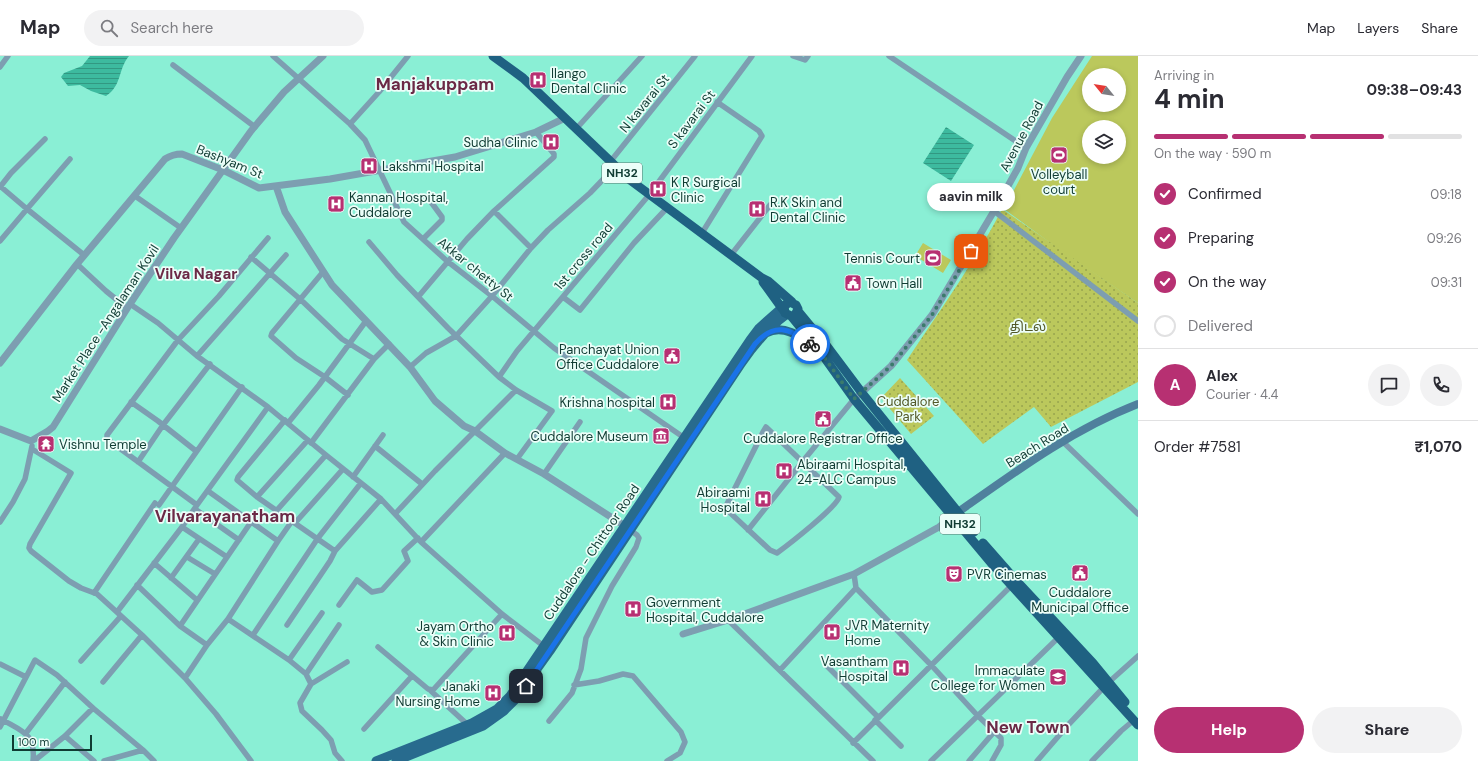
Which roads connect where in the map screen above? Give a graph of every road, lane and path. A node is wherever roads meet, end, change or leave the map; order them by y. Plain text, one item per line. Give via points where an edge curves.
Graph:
1 (8, 56) edge
2 (273, 56) edge
3 (322, 56) edge
4 (408, 56) edge
5 (642, 56) edge
6 (695, 56) edge
7 (752, 56) edge
8 (793, 56) edge
9 (808, 56) edge
10 (889, 56) edge
11 (1081, 56) edge
12 (500, 58) edge
13 (173, 65) dead end
14 (0, 66) edge
15 (297, 78) junction
16 (717, 102) junction
17 (565, 118) junction
18 (350, 124) junction
19 (255, 127) junction
20 (576, 129) junction
21 (536, 132) junction
22 (46, 139) dead end
23 (1026, 148) junction
24 (70, 159) dead end
25 (613, 165) junction
26 (223, 170) junction
27 (380, 170) junction
28 (0, 186) edge
29 (276, 186) junction
30 (649, 195) junction
31 (135, 196) junction
32 (431, 202) dead end
33 (770, 205) dead end
34 (666, 208) junction
35 (27, 209) junction
36 (494, 211) junction
37 (994, 211) junction
38 (182, 228) junction
39 (702, 233) junction
40 (268, 238) dead end
41 (423, 239) junction
42 (0, 241) edge
43 (369, 242) dead end
44 (531, 248) junction
45 (84, 255) junction
46 (286, 255) dead end
47 (731, 255) junction
48 (251, 257) junction
49 (447, 261) junction
50 (77, 264) junction
51 (323, 272) junction
52 (270, 273) junction
53 (762, 278) junction
54 (492, 296) junction
55 (773, 296) junction
56 (418, 297) junction
57 (563, 297) junction
58 (300, 299) junction
59 (129, 306) junction
60 (788, 310) junction
61 (366, 321) junction
62 (1138, 321) edge
63 (761, 331) junction
64 (534, 332) junction
65 (456, 336) junction
66 (178, 340) junction
67 (350, 343) junction
68 (389, 344) junction
69 (819, 350) junction
70 (197, 356) junction
71 (374, 359) junction
72 (0, 363) edge
73 (210, 364) junction
74 (410, 367) junction
75 (325, 377) junction
76 (499, 377) junction
77 (242, 387) junction
78 (516, 390) junction
79 (862, 393) junction
80 (348, 395) junction
81 (854, 399) junction
82 (131, 402) junction
83 (1138, 404) edge
84 (268, 407) junction
85 (287, 422) junction
86 (580, 422) dead end
87 (163, 425) junction
88 (1, 430) edge
89 (474, 431) junction
90 (383, 435) dead end
91 (687, 439) junction
92 (1062, 441) junction
93 (310, 442) junction
94 (32, 445) junction
95 (375, 446) junction
96 (196, 451) junction
97 (505, 454) junction
98 (326, 455) junction
99 (517, 459) junction
100 (803, 461) junction
101 (138, 462) junction
102 (343, 469) junction
103 (544, 474) junction
104 (353, 477) junction
105 (360, 483) junction
106 (422, 484) junction
107 (171, 486) junction
108 (208, 491) junction
109 (257, 497) junction
110 (381, 499) junction
111 (196, 507) junction
112 (276, 510) junction
113 (395, 514) junction
114 (956, 514) junction
115 (1138, 514) edge
116 (0, 522) edge
117 (251, 522) junction
118 (293, 522) junction
119 (182, 527) junction
120 (627, 528) junction
121 (748, 530) junction
122 (318, 538) junction
123 (199, 539) junction
124 (239, 540) junction
125 (419, 540) junction
126 (278, 541) junction
127 (335, 551) junction
128 (187, 556) junction
129 (227, 558) junction
130 (154, 563) junction
131 (215, 574) junction
132 (854, 574) junction
133 (171, 578) junction
134 (137, 586) junction
135 (1012, 586) junction
136 (856, 588) junction
137 (94, 593) junction
138 (197, 600) junction
139 (339, 605) dead end
140 (322, 613) dead end
141 (119, 614) junction
142 (502, 614) junction
143 (228, 619) junction
144 (728, 620) junction
145 (287, 625) dead end
146 (340, 625) dead end
147 (180, 626) junction
148 (683, 634) dead end
149 (142, 635) junction
150 (253, 635) junction
151 (1059, 637) junction
152 (207, 645) junction
153 (378, 647) dead end
154 (547, 649) junction
155 (1138, 656) edge
156 (289, 660) junction
157 (81, 661) dead end
158 (347, 662) dead end
159 (0, 664) edge
160 (826, 665) dead end
161 (932, 666) junction
162 (780, 670) junction
163 (306, 674) junction
164 (412, 676) junction
165 (26, 677) junction
166 (185, 678) junction
167 (65, 682) junction
168 (103, 682) dead end
169 (312, 684) junction
170 (1107, 684) junction
171 (574, 685) junction
172 (431, 691) junction
173 (92, 708) junction
174 (977, 715) junction
175 (877, 718) junction
176 (2, 719) edge
177 (1137, 720) edge
178 (549, 721) dead end
179 (0, 727) edge
180 (470, 728) junction
181 (364, 730) dead end
182 (994, 732) junction
183 (26, 733) junction
184 (65, 736) junction
185 (853, 743) junction
186 (901, 746) dead end
187 (143, 750) junction
188 (33, 761) edge
189 (94, 761) edge
190 (104, 761) edge
191 (154, 761) edge
192 (251, 761) edge
193 (342, 761) edge
194 (376, 761) edge
195 (396, 761) edge
196 (667, 761) edge
197 (873, 761) edge
198 (931, 761) edge
199 (969, 761) edge
200 (992, 761) edge
201 (1036, 761) edge
202 (1092, 761) edge

1 - 14 street
2 - 15 street, Akkar chetty St
3 - 15 street, Market Place -Angalaman Kovil
4 - 18 street
5 - 20 street
6 - 25 street, N kavarai St
7 - 16 street, S kavarai St
8 - 9 street via 804,60
10 - 23 street
11 - 23 street, Avenue Road
12 - 17 highway, NH32
13 - 19 street
15 - 18 street, Akkar chetty St
15 - 19 street, Market Place -Angalaman Kovil
16 - 30 street, S kavarai St
16 - 39 street via 759,131 762,136
17 - 20 highway, NH32
17 - 21 street, Bashyam St
18 - 27 street, Akkar chetty St via 365,140
19 - 26 street, Market Place -Angalaman Kovil
20 - 25 highway, NH32
21 - 27 street, Bashyam St via 455,157
21 - 36 street via 554,157
22 - 28 street
23 - 37 street, Avenue Road
24 - 35 street
25 - 30 highway, NH32
25 - 44 street, N kavarai St via 590,193
26 - 29 street, Bashyam St via 259,188
26 - 31 street, Bashyam St via 176,154 165,159
26 - 38 street, Market Place -Angalaman Kovil
27 - 29 street, Bashyam St
27 - 41 street, Akkar chetty St via 404,222
28 - 35 street
29 - 51 street via 284,212
30 - 34 highway, NH32
30 - 57 street, 1st cross road
31 - 38 street
31 - 45 street, Bashyam St
32 - 41 street via 442,220
33 - 47 street
34 - 39 highway, NH32
34 - 57 street via 580,310
35 - 42 street
35 - 45 street
36 - 44 street
36 - 49 street
37 - 62 street
37 - 79 street, Avenue Road via 932,315 891,366
38 - 59 street, Market Place -Angalaman Kovil
39 - 47 highway, NH32
40 - 48 street
41 - 49 street, Akkar chetty St
43 - 56 street
44 - 54 street, N kavarai St
45 - 50 street, Bashyam St
46 - 52 street
47 - 53 highway, NH32
48 - 52 street
48 - 66 street
49 - 54 street, Akkar chetty St
49 - 56 street
50 - 59 street via 106,291
50 - 72 street, Bashyam St
51 - 58 street
51 - 61 street via 332,286
52 - 58 street
52 - 70 street
53 - 55 highway, NH32
53 - 60 highway, NH32 via 768,281
54 - 64 street, Akkar chetty St
54 - 65 street, N kavarai St
55 - 60 highway, NH32
55 - 63 main road via 773,308
56 - 65 street
57 - 64 street, 1st cross road
58 - 67 street via 342,339
58 - 75 street via 271,336 296,358
59 - 66 street via 150,317
59 - 94 street, Market Place -Angalaman Kovil via 53,427
60 - 63 main road, Cuddalore - Chittoor Road
60 - 69 highway, NH32
60 - 79 highway, NH32 via 826,345
61 - 67 street
61 - 68 street
63 - 69 main road via 788,331
63 - 91 main road, Cuddalore - Chittoor Road
64 - 76 street, 1st cross road
64 - 91 street, Akkar chetty St
65 - 74 street, N kavarai St via 426,353
65 - 76 street
66 - 70 street
66 - 82 street
67 - 71 street
67 - 75 street
68 - 71 street
68 - 74 street
69 - 81 highway, NH32
70 - 73 street
71 - 80 street
73 - 77 street
73 - 87 street
74 - 89 street via 435,401 464,426
75 - 80 street
75 - 85 street
76 - 78 street
77 - 84 street
77 - 96 street
78 - 89 street
78 - 99 street via 552,411
79 - 81 street, Avenue Road
79 - 114 highway, NH32
80 - 93 street
81 - 100 street
81 - 114 highway, NH32
82 - 87 street
82 - 101 street via 107,435 107,439
83 - 92 main road, Beach Road
84 - 85 street
84 - 108 street
85 - 93 street
85 - 109 street via 238,477 240,484
86 - 103 street
87 - 96 street
87 - 101 street
88 - 94 street
89 - 97 street
89 - 106 street
90 - 95 street
91 - 120 main road, Cuddalore - Chittoor Road
92 - 114 main road, Beach Road
92 - 115 street
93 - 98 street
93 - 109 street
94 - 116 street via 25,479
94 - 137 street via 72,473 29,548 69,581
95 - 104 street
95 - 106 street
96 - 107 street
97 - 99 street
97 - 125 street
98 - 102 street
98 - 112 street
99 - 103 street
100 - 121 street
100 - 121 street via 839,497 838,501 778,553 770,550
100 - 121 street via 766,427 725,508
101 - 107 street
102 - 104 street
102 - 118 street
103 - 120 street
104 - 105 street
105 - 110 street
105 - 122 street
106 - 113 street
107 - 111 street
107 - 137 street
108 - 111 street
108 - 117 street
109 - 112 street
110 - 113 street
110 - 127 street
111 - 119 street
111 - 124 street
112 - 118 street
113 - 125 street
114 - 132 street via 939,527
114 - 135 highway, NH32
114 - 170 highway, NH32
117 - 124 street
117 - 126 street
118 - 122 street
118 - 126 street
119 - 123 street
119 - 130 street
120 - 154 main road, Cuddalore - Chittoor Road
120 - 171 street via 639,538 586,638 581,669
122 - 127 street
122 - 150 street
123 - 128 street
123 - 129 street
124 - 129 street
125 - 139 street via 404,551 408,561 382,590 372,592 357,580
125 - 142 street
126 - 143 street
127 - 145 street
128 - 131 street
128 - 133 street
129 - 131 street
130 - 133 street
130 - 134 street
131 - 138 street
132 - 136 street
132 - 144 street
133 - 138 street
134 - 141 street
134 - 147 street
135 - 151 highway, NH32
135 - 161 street
136 - 161 street
136 - 162 street
137 - 141 street
138 - 147 street
140 - 156 street
141 - 149 street
141 - 157 street
142 - 154 street
142 - 172 street
143 - 150 street
143 - 152 street
144 - 148 street
144 - 162 street
146 - 163 street
147 - 152 street
149 - 166 street
149 - 168 street
150 - 156 street
151 - 170 highway, NH32
151 - 174 street
152 - 166 street
153 - 164 street
154 - 180 main road, Cuddalore - Chittoor Road via 497,709
155 - 170 street
156 - 163 street
158 - 169 street
159 - 165 street
160 - 175 street
161 - 174 street
161 - 175 street
162 - 185 street
163 - 169 street
164 - 172 street
164 - 181 street
165 - 167 street via 35,660
165 - 176 street
166 - 192 street
167 - 173 street
167 - 183 street
169 - 193 street via 300,703 302,711 331,740 335,753
170 - 177 highway, NH32
170 - 201 street
171 - 178 street via 572,693
171 - 196 street via 623,674 633,676 681,732 685,742 680,753
172 - 180 street
173 - 184 street
173 - 187 street
174 - 182 street
174 - 198 street
175 - 185 street
175 - 186 street
176 - 179 street
176 - 183 street
177 - 202 street via 1121,731
180 - 194 main road, Cuddalore - Chittoor Road
180 - 195 main road, Cuddalore - Chittoor Road
182 - 199 street
182 - 200 street via 1002,742
183 - 188 street via 32,746
184 - 188 street
184 - 189 street
185 - 197 street
187 - 190 street
187 - 191 street

